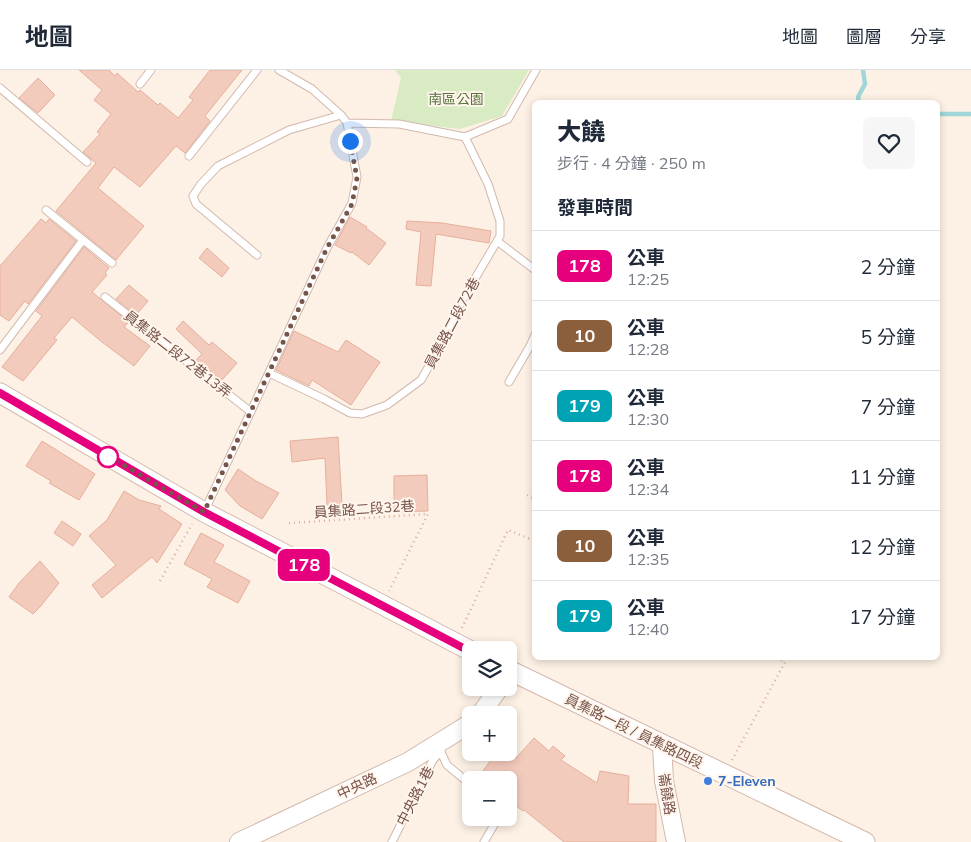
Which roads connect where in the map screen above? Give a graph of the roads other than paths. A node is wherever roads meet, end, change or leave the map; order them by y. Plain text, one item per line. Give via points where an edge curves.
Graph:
1 (151, 70) edge
2 (257, 70) edge
3 (279, 70) edge
4 (536, 70) edge
5 (140, 84) dead end
6 (0, 88) edge
7 (341, 115) junction
8 (347, 123) junction
9 (465, 137) junction
10 (189, 156) dead end
11 (87, 162) dead end
12 (46, 210) dead end
13 (83, 240) junction
14 (497, 241) junction
15 (257, 254) dead end
16 (112, 262) dead end
17 (532, 268) edge
18 (105, 297) dead end
19 (532, 342) edge
20 (0, 350) edge
21 (269, 373) junction
22 (509, 382) dead end
23 (0, 393) edge
24 (251, 412) junction
25 (204, 512) junction
26 (462, 646) edge
27 (517, 676) edge
28 (462, 730) edge
29 (662, 745) junction
30 (439, 748) junction
31 (462, 777) edge
32 (493, 826) edge
33 (239, 842) edge
34 (392, 842) edge
35 (484, 842) edge
36 (676, 842) edge
37 (864, 842) edge

1 - 5 lane
2 - 10 lane
3 - 7 lane via 312,89
4 - 9 lane via 508,119
6 - 11 lane
7 - 8 lane
7 - 15 lane via 288,130 218,166 193,196 196,204
8 - 9 lane via 399,124
8 - 21 lane via 357,178 352,204 327,248
9 - 14 lane, 員集路二段72巷 via 488,184 500,221
12 - 13 lane
13 - 16 lane
13 - 20 lane
14 - 17 lane
14 - 21 lane, 員集路二段72巷 via 421,380 387,405 362,414 350,414
18 - 24 lane, 員集路二段72巷13弄
19 - 22 lane
21 - 24 lane
23 - 25 main road
24 - 25 lane
25 - 26 main road
27 - 29 main road, 員集路一段 / 員集路四段
28 - 30 street, 中央路
29 - 36 street, 崙饒路 via 664,780
29 - 37 main road, 員集路一段 / 員集路四段
30 - 31 lane, 中央路1巷 via 448,765
30 - 33 street, 中央路
30 - 34 lane, 中央路1巷
32 - 35 lane

